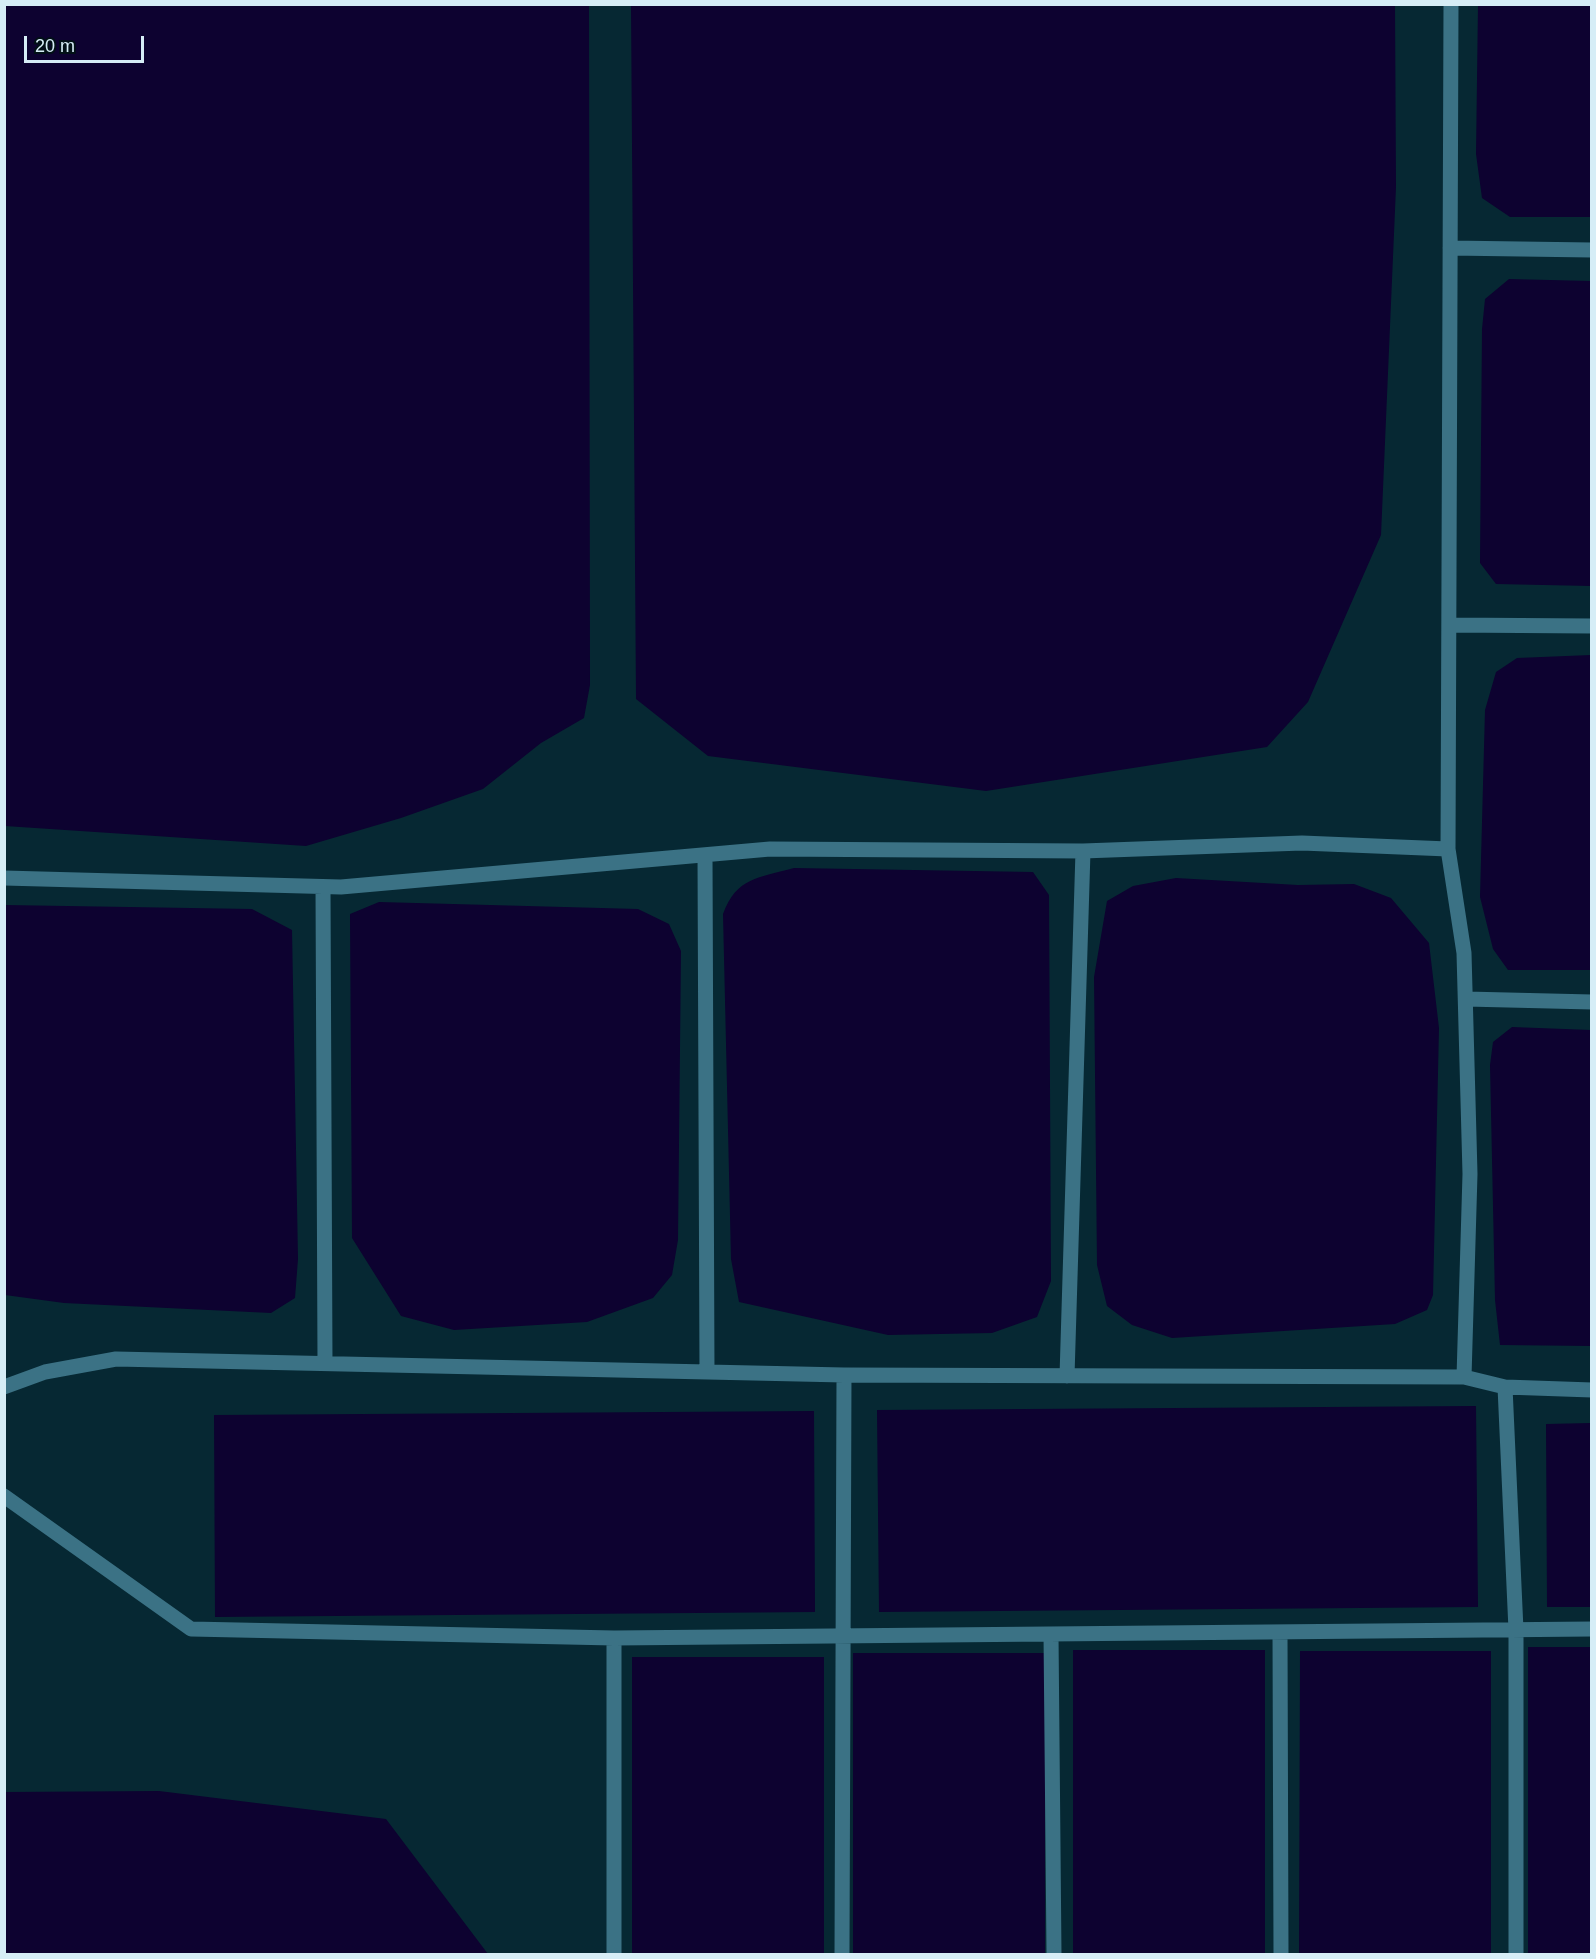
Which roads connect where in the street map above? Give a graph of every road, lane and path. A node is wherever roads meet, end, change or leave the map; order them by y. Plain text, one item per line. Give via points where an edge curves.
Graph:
1 (1451, 4) edge
2 (1450, 248) junction
3 (1592, 250) edge
4 (1449, 625) junction
5 (1592, 626) edge
6 (1448, 849) junction
7 (1083, 851) junction
8 (705, 855) junction
9 (4, 878) edge
10 (323, 887) junction
11 (1466, 999) junction
12 (1592, 1002) edge
13 (326, 1363) junction
14 (707, 1372) junction
15 (844, 1375) junction
16 (1067, 1376) junction
17 (1464, 1377) junction
18 (4, 1387) edge
19 (1505, 1388) junction
20 (1592, 1390) edge
21 (4, 1496) edge
22 (1592, 1629) edge
23 (1516, 1630) junction
24 (1280, 1632) junction
25 (1051, 1634) junction
26 (843, 1636) junction
27 (614, 1638) junction
28 (614, 1954) edge
29 (842, 1954) edge
30 (1054, 1954) edge
31 (1281, 1954) edge
32 (1516, 1954) edge

1 - 2 lane
2 - 3 lane
2 - 4 lane
4 - 5 lane
4 - 6 lane
6 - 7 lane via 1302,843
6 - 11 lane via 1464,953
7 - 8 lane via 770,849
7 - 16 lane
8 - 10 lane
8 - 14 lane
9 - 10 lane
10 - 13 lane
11 - 12 lane
11 - 17 lane via 1470,1174
13 - 14 lane
13 - 18 lane via 116,1359 45,1372
14 - 15 lane
15 - 16 lane
15 - 26 lane
16 - 17 lane
17 - 19 lane
19 - 20 lane
19 - 23 lane
21 - 27 lane via 191,1629
22 - 23 lane
23 - 24 lane
23 - 32 lane
24 - 25 lane
24 - 31 lane
25 - 26 lane
25 - 30 lane
26 - 27 lane
26 - 29 lane
27 - 28 lane

